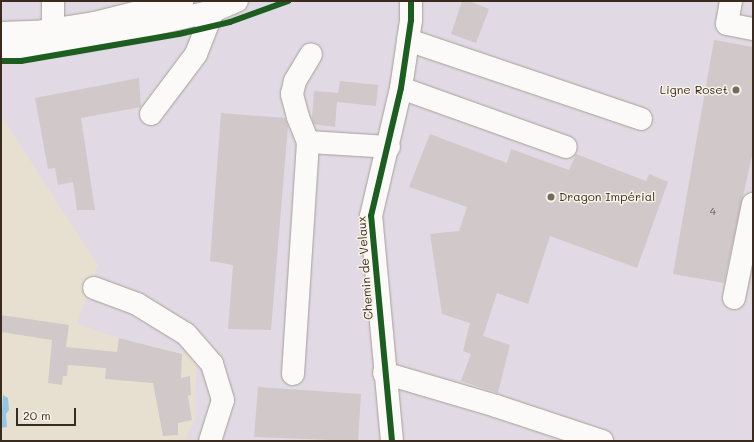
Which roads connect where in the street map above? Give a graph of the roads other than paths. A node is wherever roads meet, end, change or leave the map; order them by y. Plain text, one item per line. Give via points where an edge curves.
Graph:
1 (53, 1) edge
2 (182, 1) edge
3 (237, 1) edge
4 (411, 1) edge
5 (731, 1) edge
6 (213, 11) junction
7 (753, 29) edge
8 (1, 33) edge
9 (53, 37) junction
10 (408, 40) junction
11 (1, 49) edge
12 (311, 54) dead end
13 (402, 88) junction
14 (151, 114) dead end
15 (642, 120) dead end
16 (308, 142) junction
17 (389, 147) junction
18 (566, 148) dead end
19 (753, 204) edge
20 (94, 288) dead end
21 (734, 298) dead end
22 (384, 373) junction
23 (293, 374) dead end
24 (210, 441) edge
25 (392, 441) edge
26 (602, 441) edge

1 - 9 street
2 - 9 street via 95,23
3 - 6 street
4 - 10 street, Chemin de Velaux
5 - 7 street via 727,24
6 - 9 street via 131,31
6 - 14 street via 196,54
8 - 9 street via 36,32
9 - 11 street
10 - 13 street, Chemin de Velaux
10 - 15 street
12 - 16 street via 295,80 292,94
13 - 17 street, Chemin de Velaux
13 - 18 street
16 - 17 street
16 - 23 street
17 - 22 street, Chemin de Velaux via 371,216
19 - 21 street
20 - 24 street via 137,304 186,334 212,364 223,400
22 - 25 street, Chemin de Velaux
22 - 26 street

